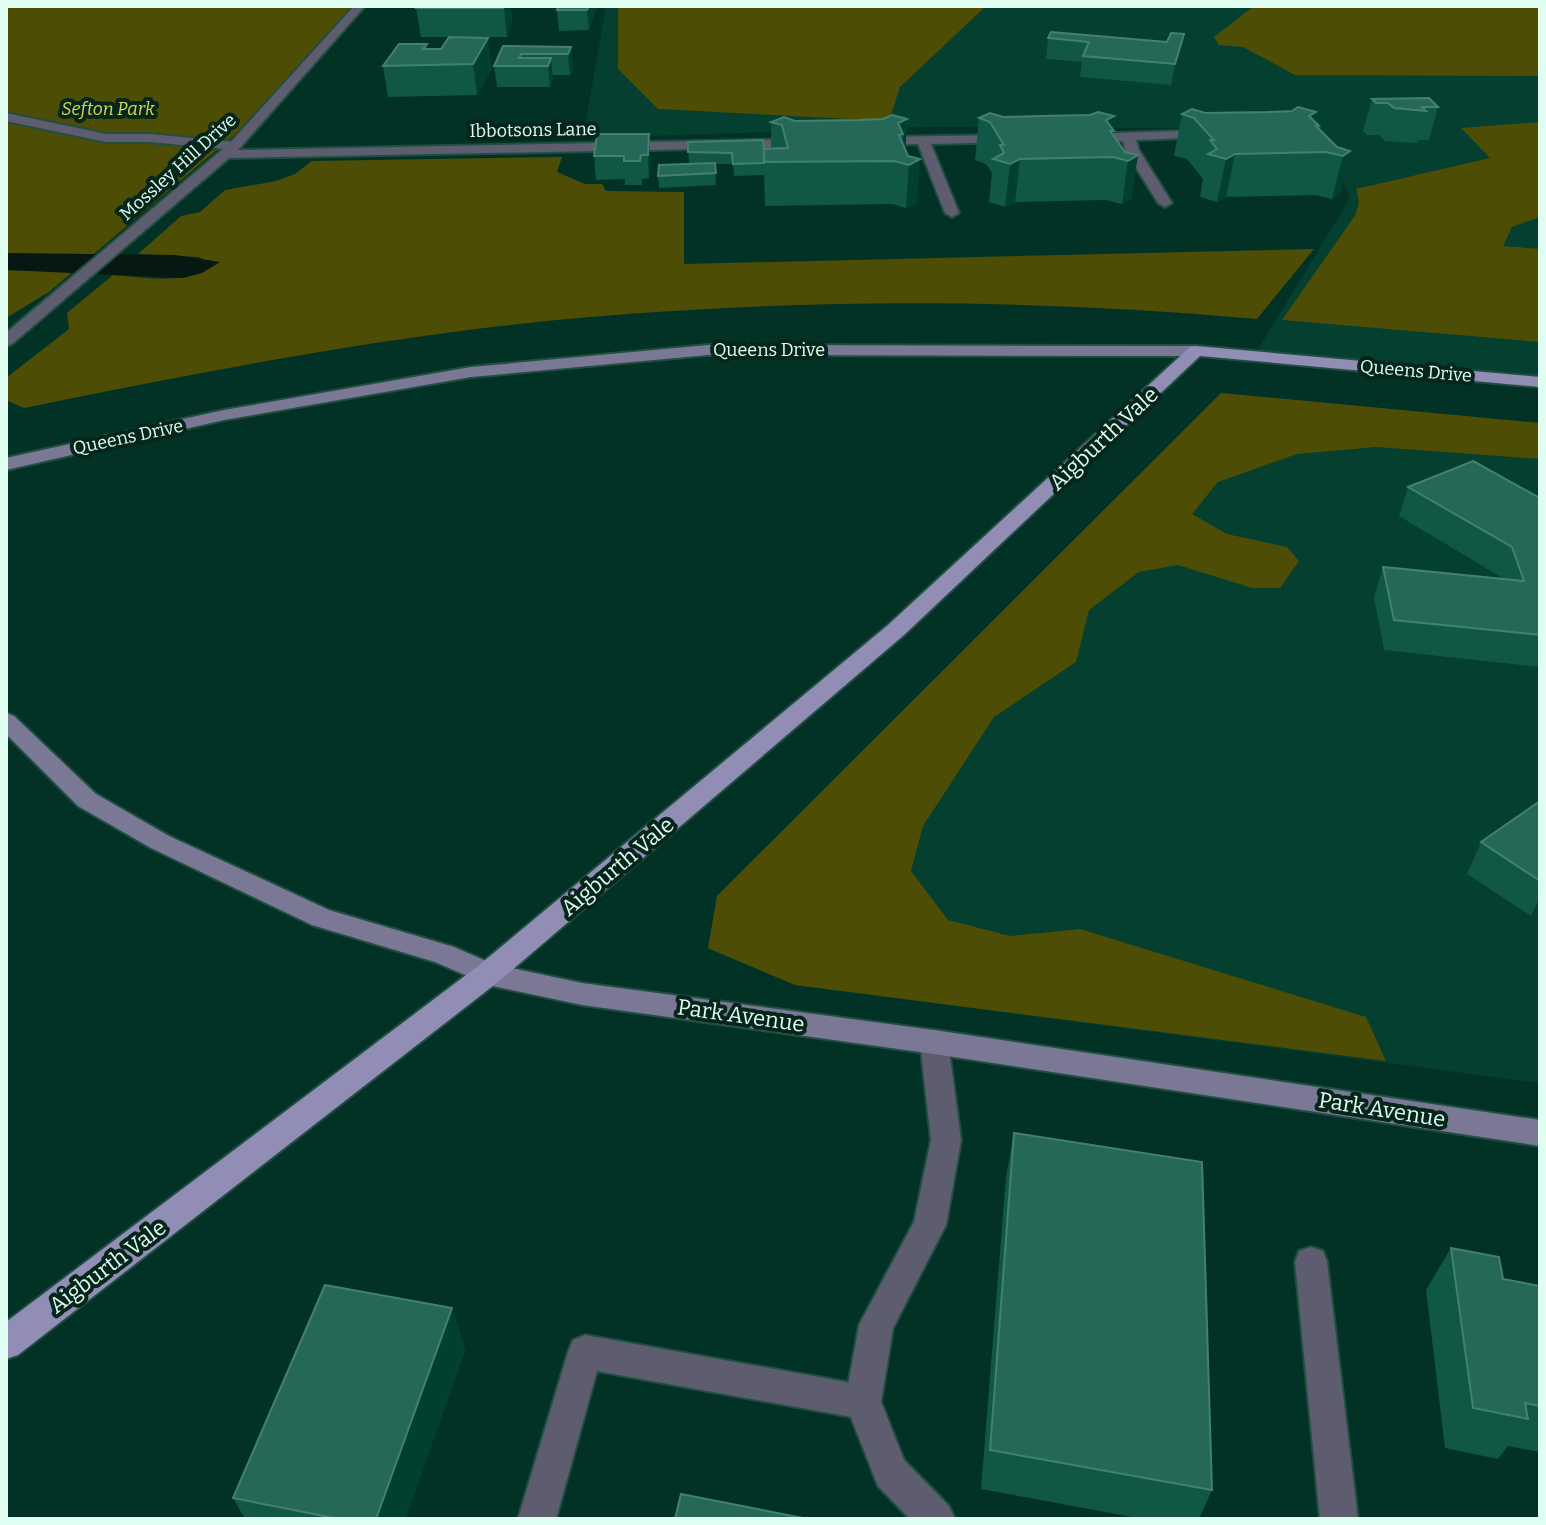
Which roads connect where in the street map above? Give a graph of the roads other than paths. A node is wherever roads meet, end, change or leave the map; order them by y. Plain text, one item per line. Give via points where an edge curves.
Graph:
1 (360, 6) edge
2 (6, 117) edge
3 (1224, 134) edge
4 (1129, 138) junction
5 (1018, 139) edge
6 (1065, 139) edge
7 (922, 140) junction
8 (859, 142) edge
9 (812, 143) edge
10 (231, 150) junction
11 (1165, 203) dead end
12 (952, 213) dead end
13 (6, 341) edge
14 (1196, 351) junction
15 (1540, 382) edge
16 (6, 464) edge
17 (6, 721) edge
18 (488, 974) junction
19 (934, 1042) junction
20 (1540, 1133) edge
21 (1311, 1262) dead end
22 (6, 1343) edge
23 (863, 1402) junction
24 (537, 1519) edge
25 (936, 1519) edge
26 (1339, 1519) edge

1 - 10 street, Mossley Hill Drive
2 - 10 street, Ibbotsons Lane via 106,138 149,138
3 - 4 street
4 - 6 street
4 - 11 street
5 - 7 street
7 - 8 street
7 - 12 street
9 - 10 street, Ibbotsons Lane
10 - 13 street, Mossley Hill Drive
14 - 15 main road, Queens Drive
14 - 16 street, Queens Drive via 708,350 471,372 224,415
14 - 18 main road, Aigburth Vale via 896,630
17 - 18 street, Park Avenue via 87,800 160,842 321,918 444,954
18 - 19 street, Park Avenue via 582,994
18 - 22 main road, Aigburth Vale
19 - 20 street, Park Avenue
19 - 23 street via 946,1140 930,1225 876,1325
21 - 26 street
23 - 24 street via 585,1352
23 - 25 street via 891,1473

